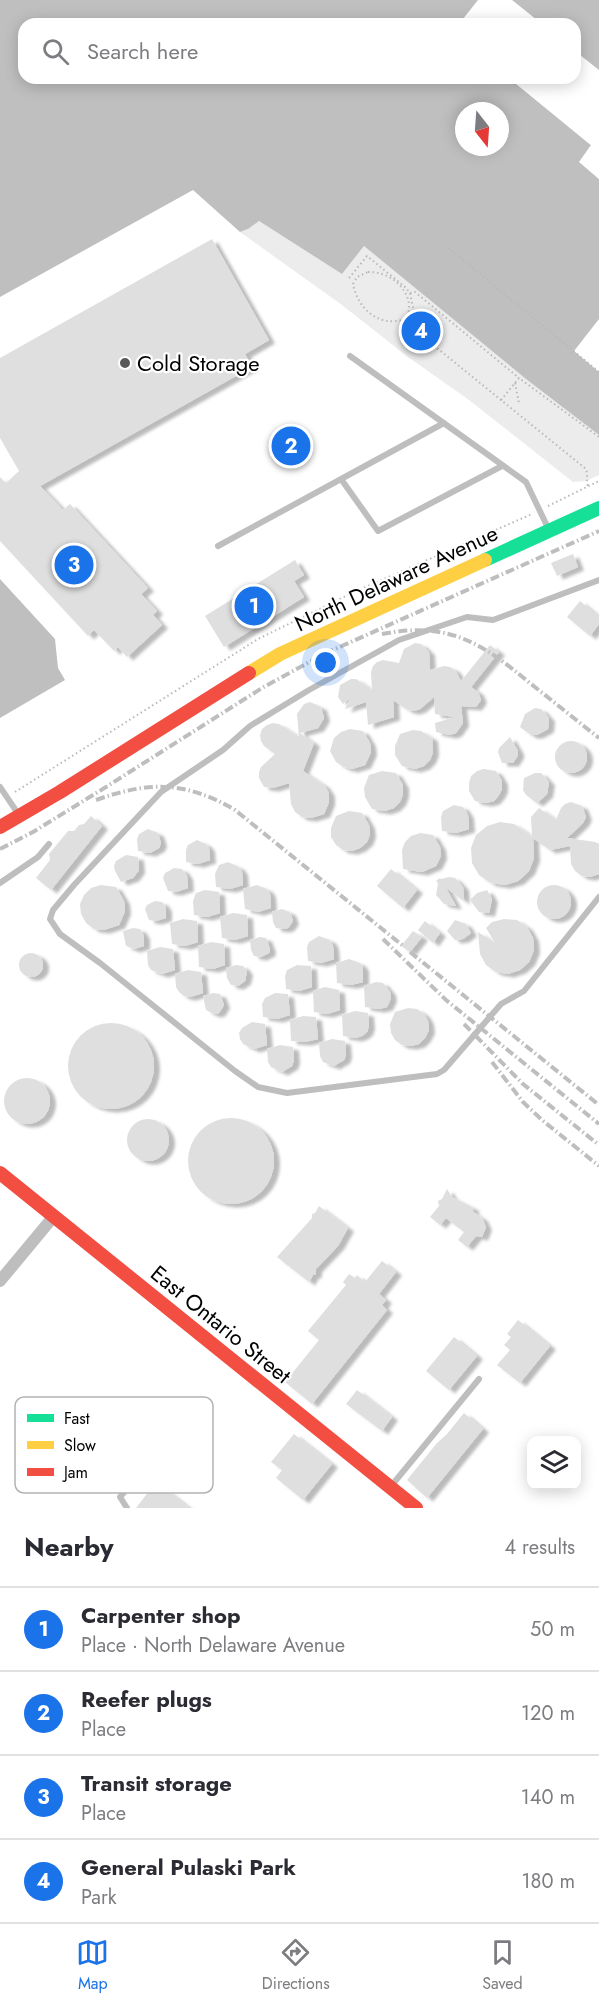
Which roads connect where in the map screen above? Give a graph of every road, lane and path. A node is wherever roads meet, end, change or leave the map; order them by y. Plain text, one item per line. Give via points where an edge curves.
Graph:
1 (446, 245) dead end
2 (353, 273) junction
3 (357, 277) junction
4 (349, 278) dead end
5 (410, 293) junction
6 (351, 356) dead end
7 (599, 372) edge
8 (519, 378) junction
9 (515, 383) junction
10 (501, 400) junction
11 (519, 403) dead end
12 (444, 423) junction
13 (599, 437) edge
14 (502, 466) junction
15 (341, 479) junction
16 (599, 481) edge
17 (588, 486) junction
18 (566, 497) dead end
19 (599, 508) edge
20 (550, 530) junction
21 (218, 546) dead end
22 (599, 580) edge
23 (0, 787) edge
24 (19, 816) junction
25 (0, 826) edge
26 (49, 844) dead end
27 (0, 884) edge
28 (599, 897) edge
29 (0, 1173) edge
30 (54, 1216) junction
31 (0, 1281) edge
32 (479, 1379) dead end
33 (390, 1488) junction
34 (124, 1493) edge
35 (127, 1508) edge
36 (416, 1508) edge

1 - 7 path
2 - 3 path
2 - 4 path
2 - 5 path via 367,256
3 - 3 path via 378,273 397,282 409,299 410,313 405,319 388,322 369,314 357,297 353,284
5 - 8 path via 415,292
5 - 10 path via 415,317 427,338
6 - 12 lane
8 - 9 path
8 - 13 path
9 - 10 path
9 - 11 path
10 - 17 path via 586,469
12 - 14 lane
12 - 15 lane
14 - 15 lane via 378,531
14 - 20 lane via 526,482
15 - 21 lane
16 - 17 path
17 - 18 path
19 - 20 street, North Delaware Avenue
20 - 24 street, North Delaware Avenue via 280,654
22 - 28 lane via 493,620 468,617 399,640 250,726 223,750 161,792 74,885 50,919 60,934 236,1071 258,1087 287,1093 428,1076 444,1070 501,1004 524,991
23 - 24 lane
24 - 25 street, North Delaware Avenue
26 - 27 lane via 38,857
29 - 30 street, East Ontario Street
30 - 31 street
30 - 33 street, East Ontario Street
32 - 33 lane
33 - 36 street, East Ontario Street
34 - 35 lane via 120,1497

